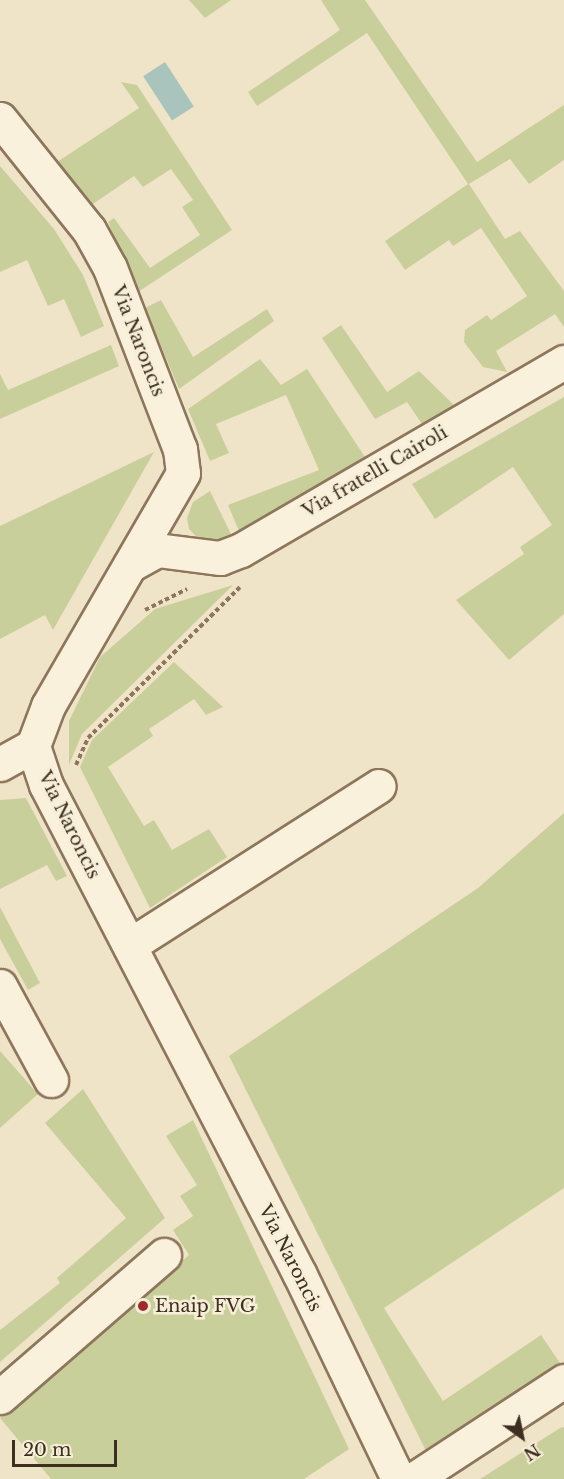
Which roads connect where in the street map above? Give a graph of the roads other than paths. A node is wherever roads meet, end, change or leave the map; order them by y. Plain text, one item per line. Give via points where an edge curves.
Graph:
1 (0, 119) edge
2 (564, 362) edge
3 (177, 490) junction
4 (181, 549) junction
5 (130, 565) junction
6 (33, 746) junction
7 (0, 764) edge
8 (379, 786) dead end
9 (130, 945) junction
10 (0, 986) edge
11 (51, 1080) dead end
12 (164, 1255) dead end
13 (564, 1381) edge
14 (0, 1397) edge
15 (398, 1479) edge
16 (414, 1479) edge

1 - 3 street, Via Naroncis via 89,230 110,268 180,449 183,473
2 - 4 street, Via fratelli Cairoli via 241,550 200,558
3 - 4 street via 172,533
3 - 5 street, Via Naroncis
4 - 5 street, Via fratelli Cairoli via 157,550
5 - 6 street, Via Naroncis via 48,706
6 - 7 street
6 - 9 street, Via Naroncis via 46,785
8 - 9 street
9 - 15 street, Via Naroncis
10 - 11 street
12 - 14 street
13 - 16 street

